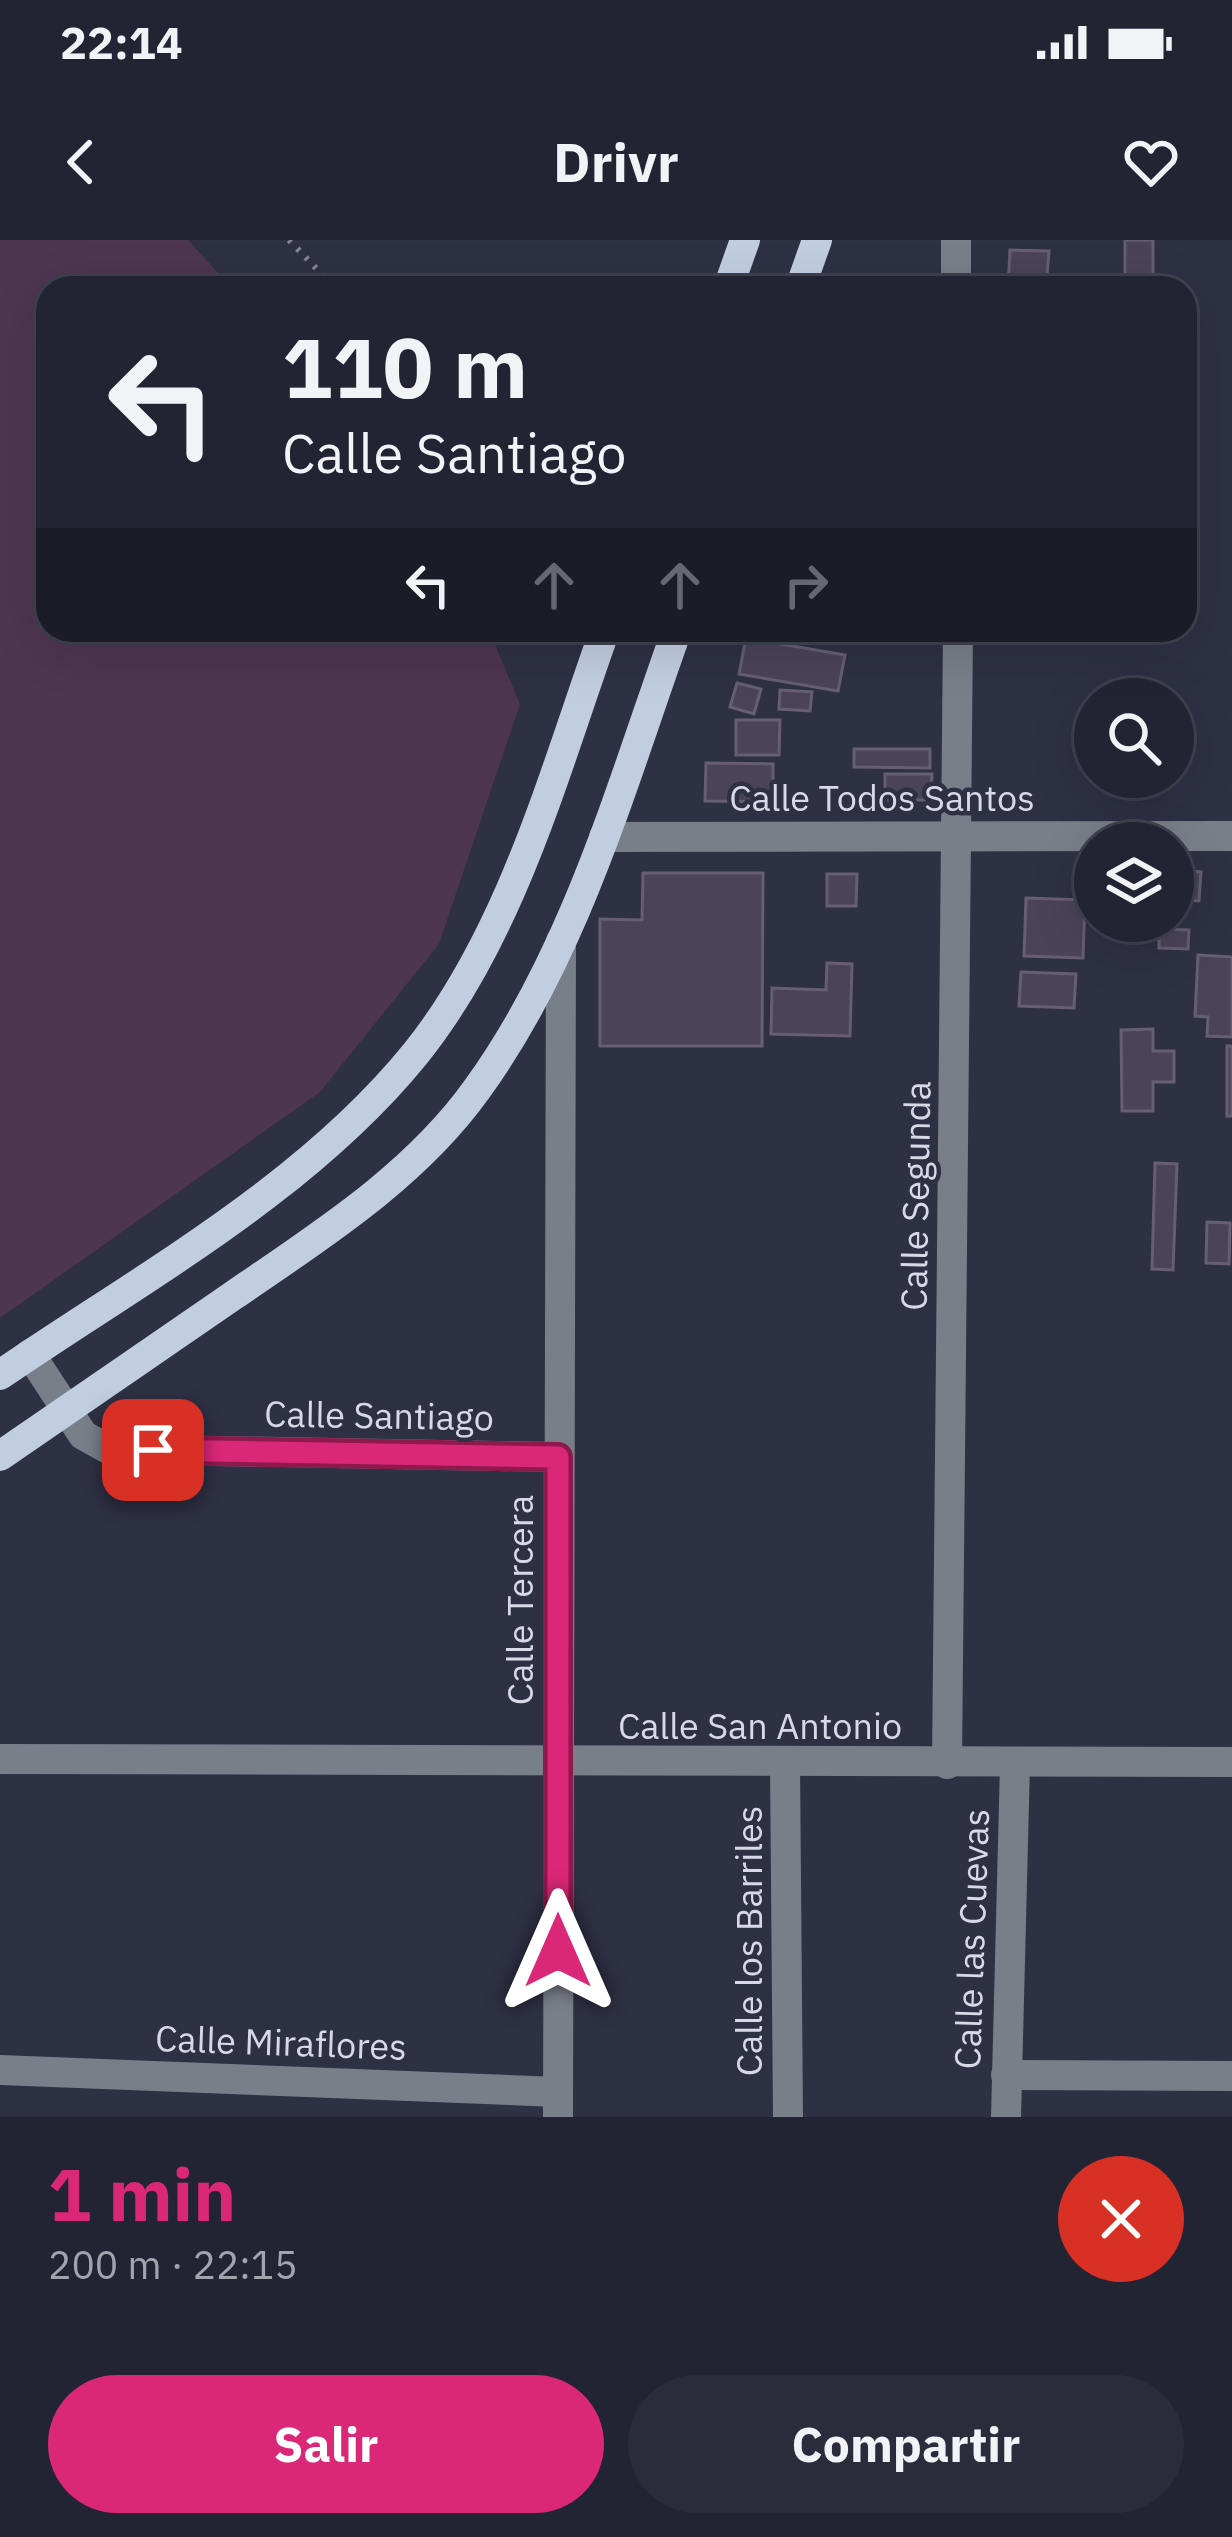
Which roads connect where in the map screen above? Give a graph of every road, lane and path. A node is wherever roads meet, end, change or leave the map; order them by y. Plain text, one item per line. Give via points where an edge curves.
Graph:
1 (289, 240) edge
2 (746, 240) edge
3 (817, 240) edge
4 (956, 240) edge
5 (323, 276) edge
6 (732, 276) edge
7 (804, 276) edge
8 (956, 276) edge
9 (601, 642) edge
10 (673, 642) edge
11 (958, 642) edge
12 (959, 836) junction
13 (1232, 836) edge
14 (604, 837) junction
15 (561, 938) junction
16 (31, 1354) junction
17 (0, 1375) edge
18 (65, 1411) junction
19 (0, 1456) edge
20 (558, 1457) junction
21 (0, 1759) edge
22 (1232, 1762) edge
23 (785, 1763) junction
24 (947, 1763) junction
25 (558, 1764) junction
26 (1015, 1764) junction
27 (0, 2070) edge
28 (1006, 2075) junction
29 (1232, 2076) edge
30 (558, 2104) edge
31 (788, 2117) edge
32 (1006, 2117) edge

1 - 5 path
2 - 6 main road
3 - 7 main road
4 - 8 street
9 - 16 main road via 539,818 477,957 419,1049 304,1167
10 - 14 main road
11 - 12 street, Calle Segunda
12 - 13 street, Calle Todos Santos
12 - 14 street, Calle Todos Santos
12 - 24 street, Calle Segunda
14 - 15 main road
15 - 18 main road via 530,1008 418,1156 320,1236
15 - 20 street, Calle Tercera
16 - 17 main road
16 - 18 street, Calle Santiago
18 - 19 main road
18 - 20 street, Calle Santiago via 83,1435 108,1449
20 - 25 street, Calle Tercera
21 - 25 street, Calle San Antonio
22 - 26 street, Calle San Antonio
23 - 24 street, Calle San Antonio
23 - 25 street, Calle San Antonio
23 - 31 street, Calle los Barriles
24 - 26 street, Calle San Antonio
25 - 30 street, Calle Tercera
26 - 28 street, Calle las Cuevas
27 - 30 street, Calle Miraflores
28 - 29 street
28 - 32 street, Calle las Cuevas

